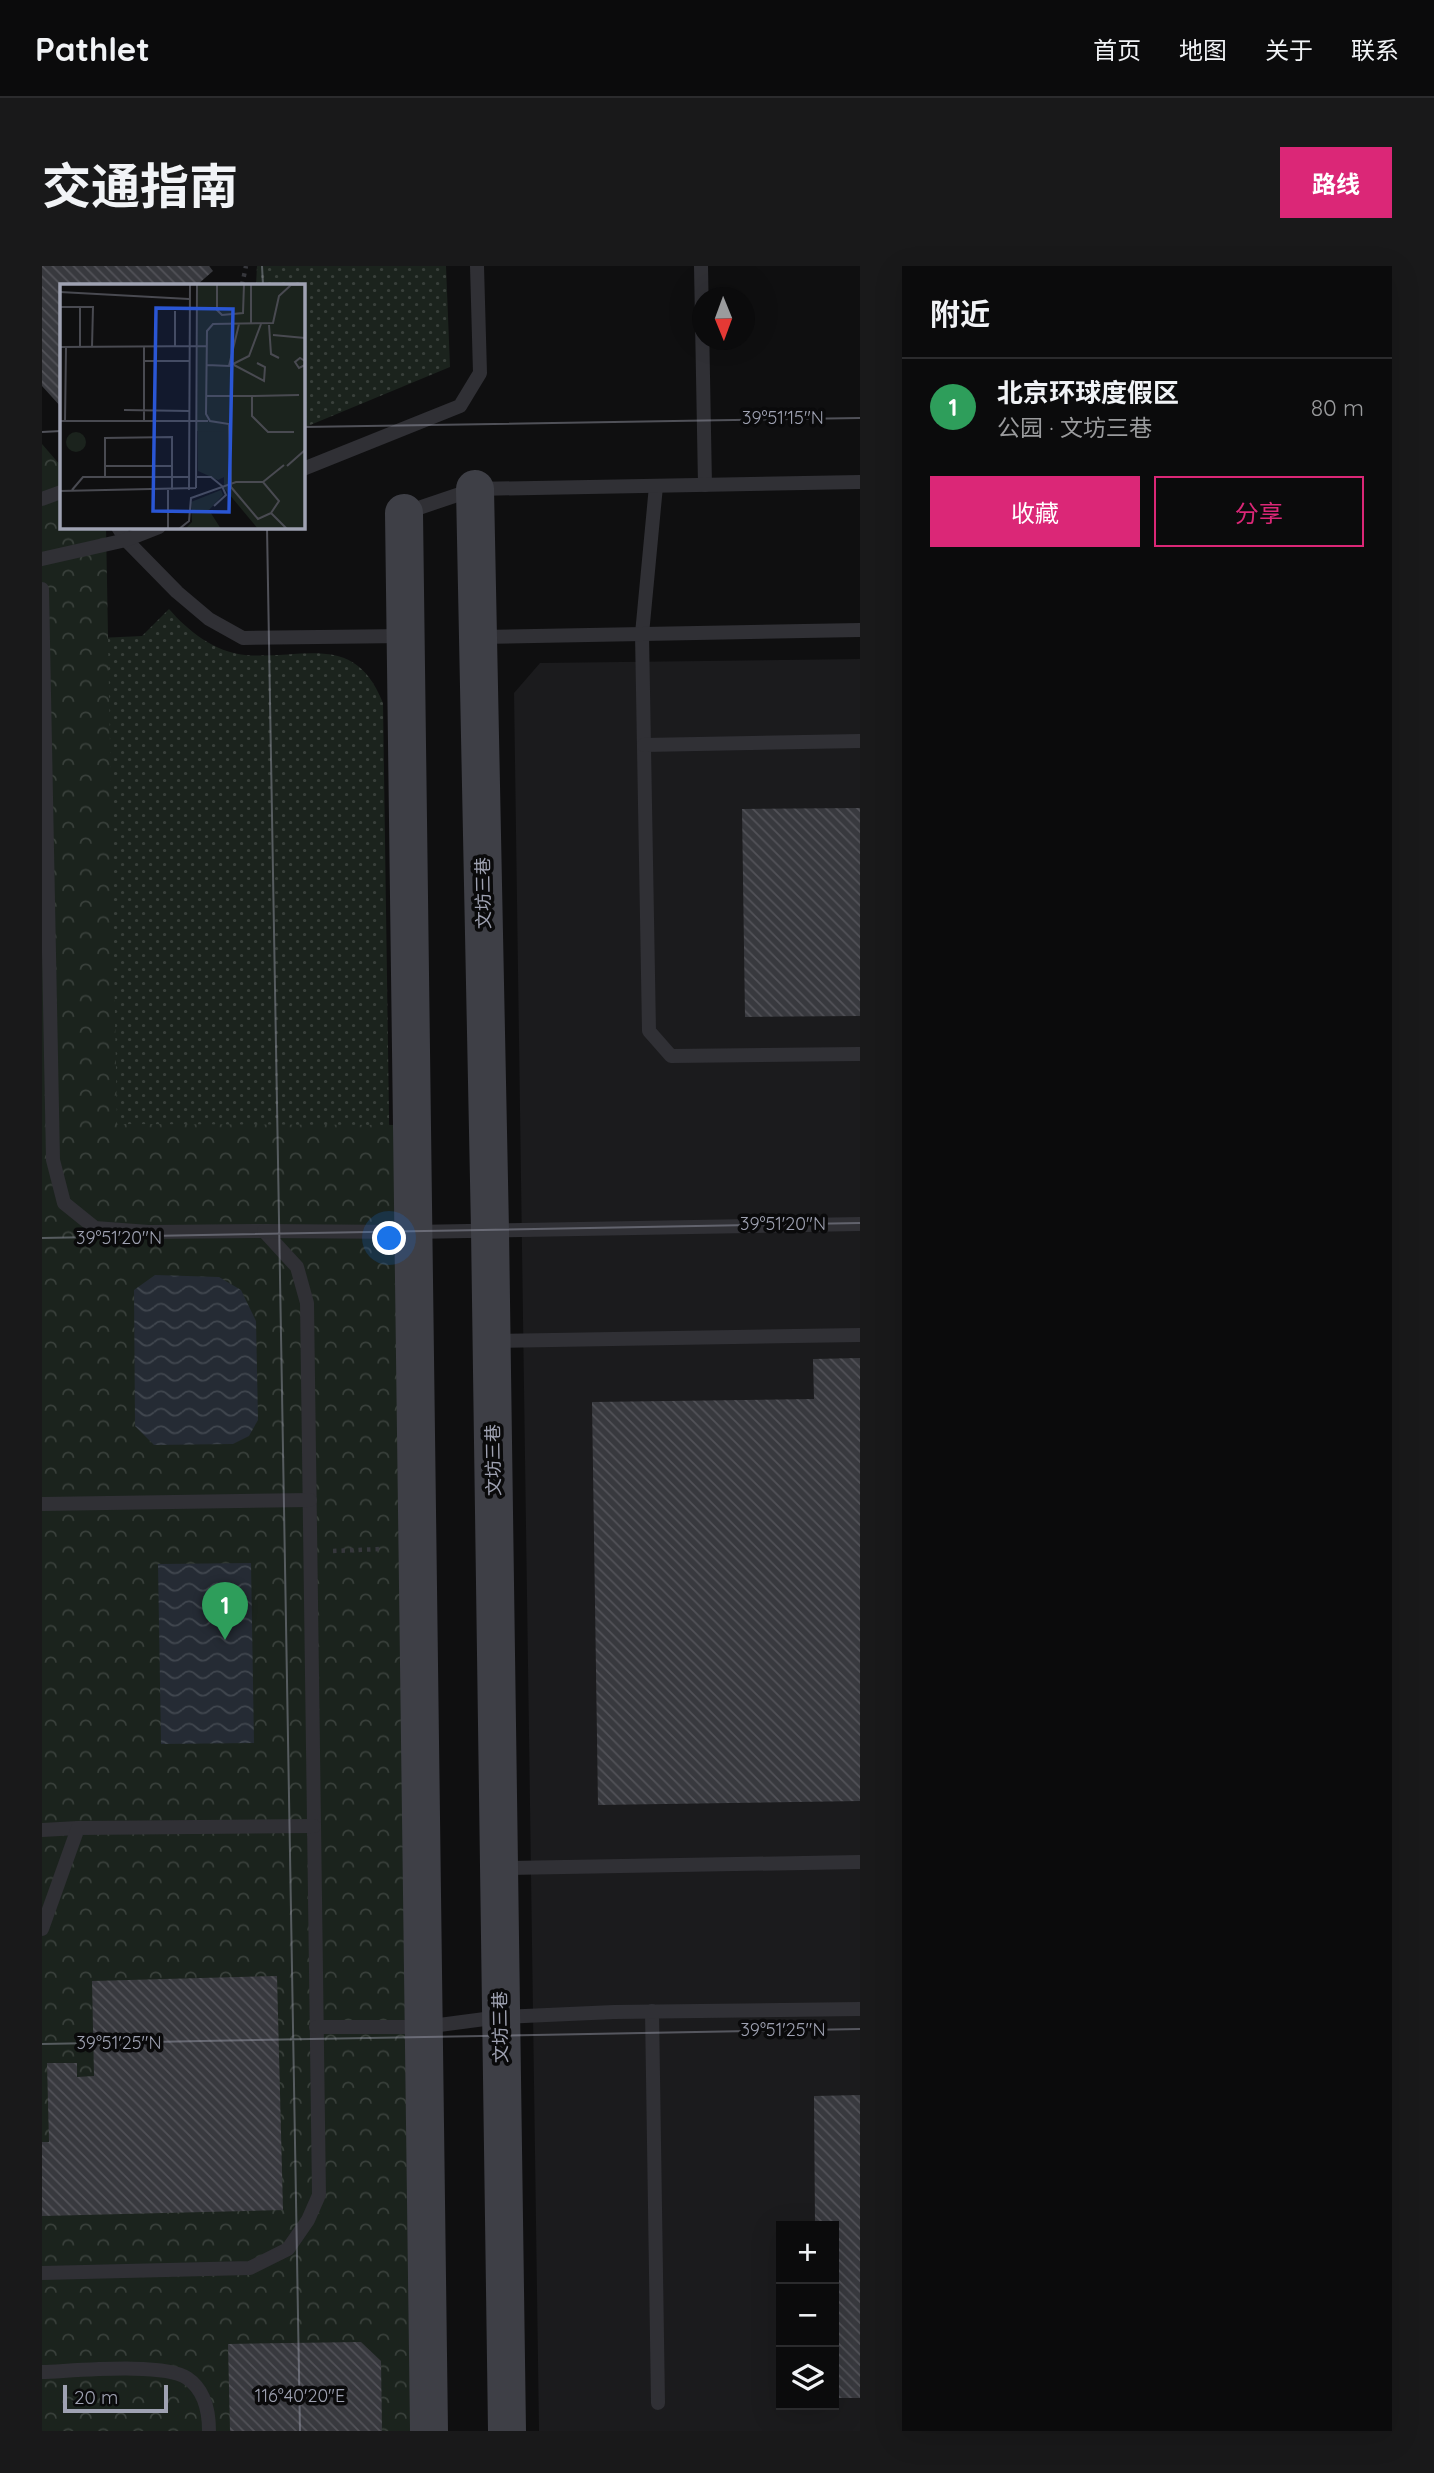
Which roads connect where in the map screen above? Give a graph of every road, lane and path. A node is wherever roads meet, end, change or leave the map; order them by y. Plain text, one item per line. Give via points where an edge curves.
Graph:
1 (246, 266) edge
2 (477, 266) edge
3 (701, 266) edge
4 (242, 284) edge
5 (304, 469) edge
6 (860, 482) edge
7 (705, 485) junction
8 (656, 486) junction
9 (475, 489) junction
10 (60, 492) edge
11 (42, 499) edge
12 (404, 513) joint
13 (119, 528) edge
14 (157, 528) edge
15 (127, 540) junction
16 (42, 559) edge
17 (42, 589) edge
18 (860, 630) edge
19 (642, 634) junction
20 (405, 636) junction
21 (478, 637) junction
22 (860, 741) edge
23 (644, 745) junction
24 (860, 1054) edge
25 (860, 1224) edge
26 (490, 1230) junction
27 (264, 1231) junction
28 (412, 1231) junction
29 (860, 1335) edge
30 (491, 1341) junction
31 (310, 1500) junction
32 (42, 1504) edge
33 (314, 1826) junction
34 (78, 1828) junction
35 (42, 1830) edge
36 (860, 1862) edge
37 (498, 1868) junction
38 (42, 1929) edge
39 (860, 2009) edge
40 (652, 2011) junction
41 (500, 2017) junction
42 (316, 2027) junction
43 (424, 2027) junction
44 (42, 2273) edge
45 (42, 2372) edge
46 (658, 2403) dead end
47 (209, 2431) edge
48 (429, 2431) edge
49 (507, 2431) edge

1 - 4 path
2 - 5 lane via 480,373 460,406
3 - 7 lane
6 - 7 lane
7 - 8 lane
8 - 9 lane
8 - 19 lane
9 - 12 lane
9 - 21 main road, 文坊三巷
10 - 11 lane
12 - 20 main road
13 - 15 lane
14 - 15 lane
15 - 16 lane
15 - 20 lane via 209,620 243,638
17 - 27 lane via 53,1160 64,1203 95,1228
18 - 19 lane
19 - 21 lane
19 - 23 lane
20 - 28 main road
21 - 26 main road, 文坊三巷
22 - 23 lane
23 - 24 lane via 649,1031 671,1056
25 - 26 lane
26 - 28 lane
26 - 30 main road, 文坊三巷
27 - 28 lane
27 - 31 lane via 297,1267 307,1303
28 - 43 main road
29 - 30 lane
30 - 37 main road, 文坊三巷
31 - 32 lane
31 - 33 lane
33 - 34 lane
33 - 42 lane
34 - 35 lane
34 - 38 lane
36 - 37 lane
37 - 41 main road, 文坊三巷
39 - 40 lane
40 - 41 lane
40 - 46 lane
41 - 43 lane
41 - 49 main road, 文坊三巷
42 - 43 lane
42 - 44 lane via 320,2195 288,2249 250,2268
43 - 48 main road
45 - 47 lane via 162,2370 187,2377 203,2394

